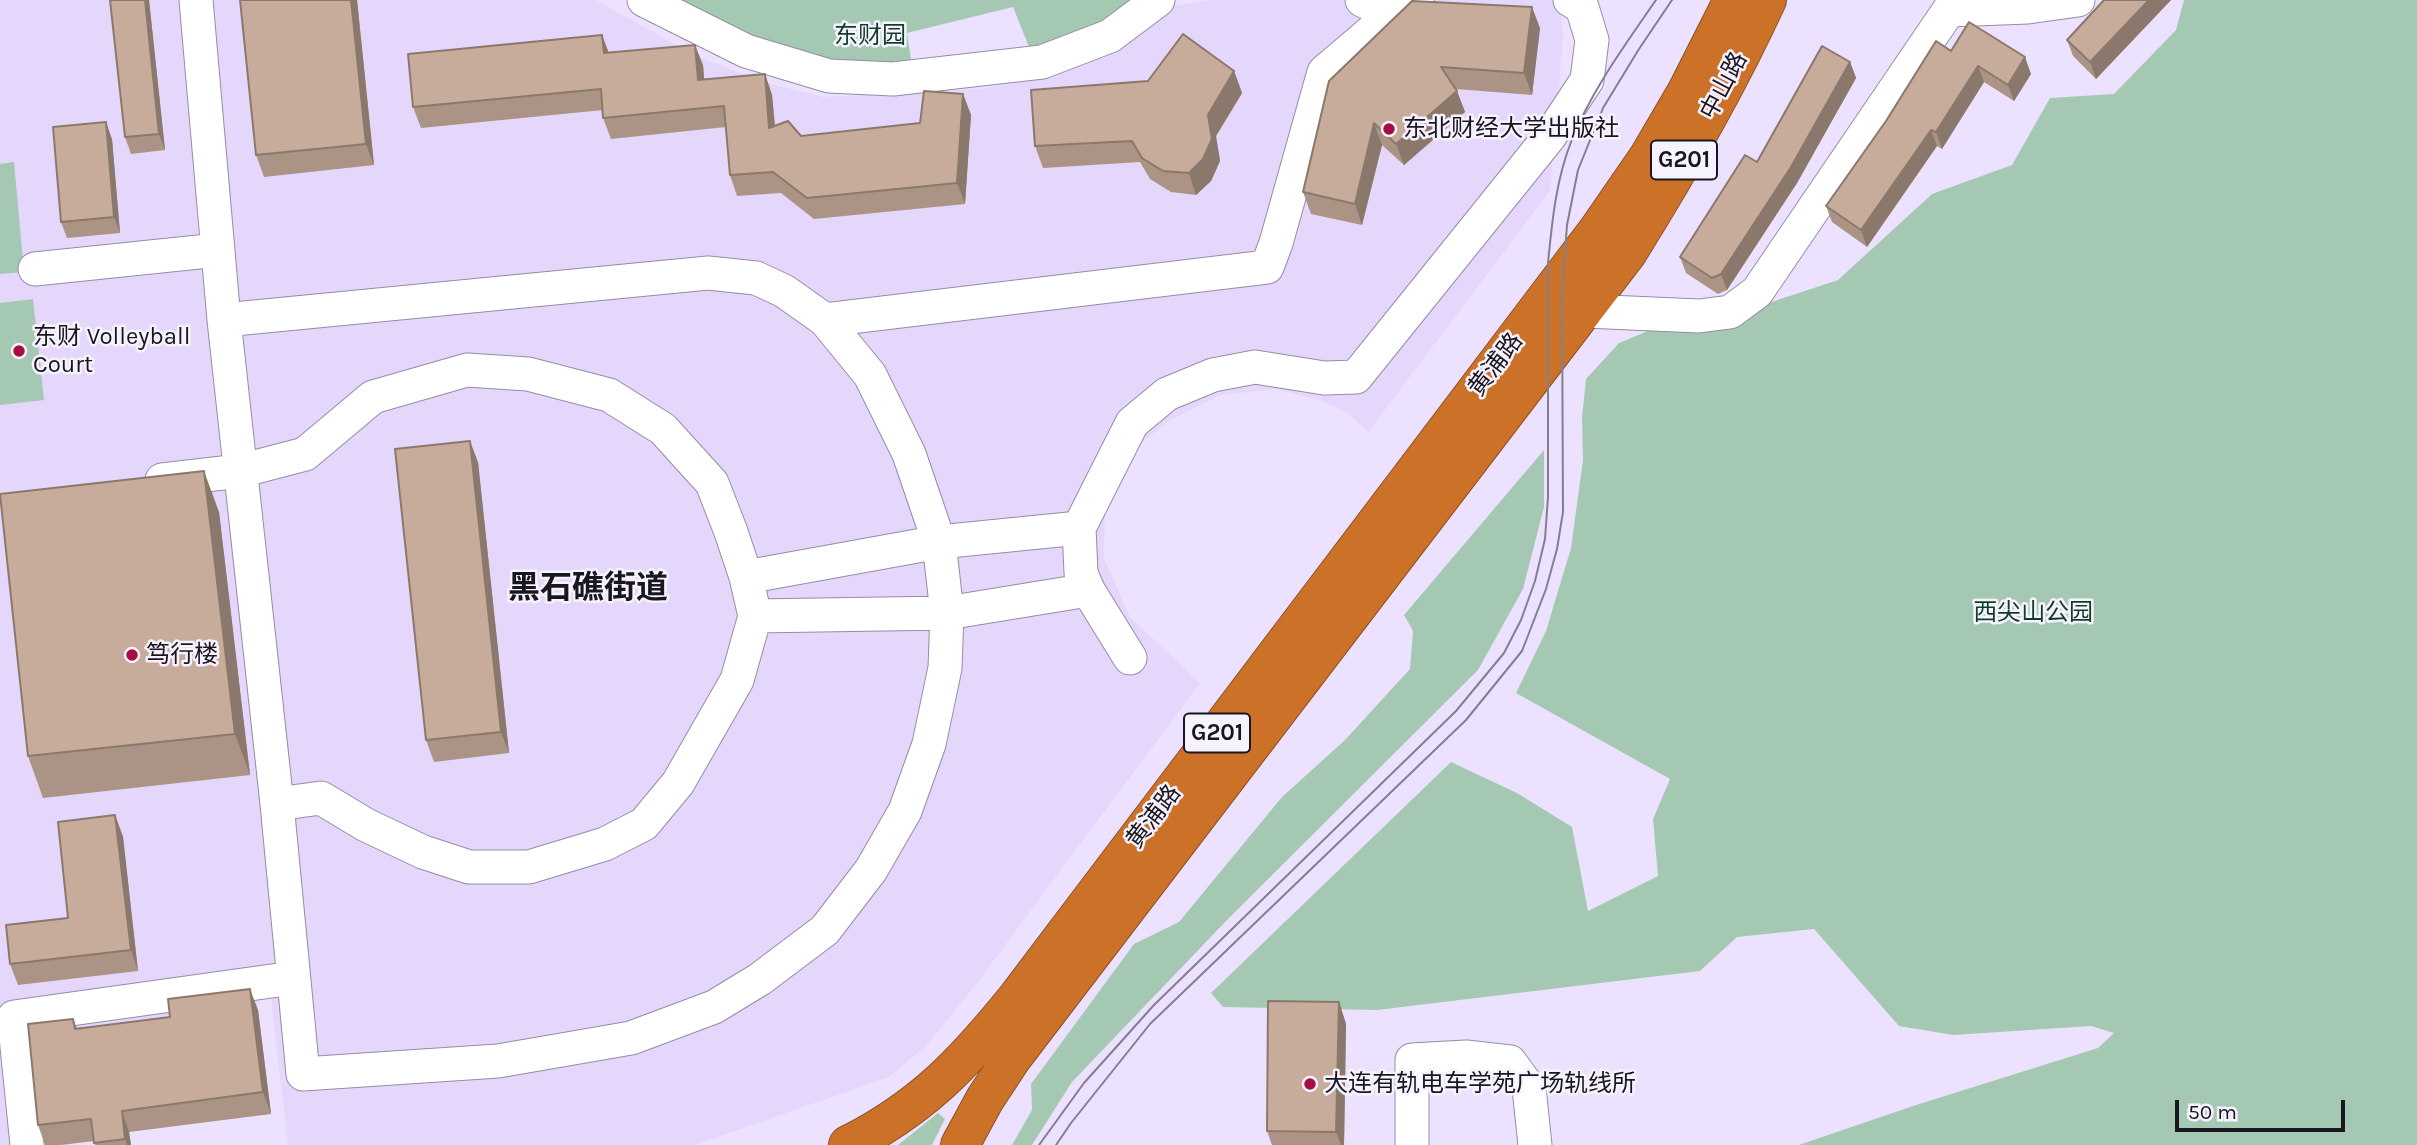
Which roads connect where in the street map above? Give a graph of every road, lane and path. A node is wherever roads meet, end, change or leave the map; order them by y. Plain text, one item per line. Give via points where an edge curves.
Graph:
1 (196, 0) edge
2 (644, 0) edge
3 (1158, 0) edge
4 (1362, 0) edge
5 (1570, 0) edge
6 (1733, 0) edge
7 (1767, 0) edge
8 (2078, 0) edge
9 (1982, 5) edge
10 (1404, 8) edge
11 (218, 250) junction
12 (35, 270) dead end
13 (1554, 288) joint
14 (1584, 311) junction
15 (224, 320) junction
16 (825, 320) junction
17 (240, 471) junction
18 (133, 483) edge
19 (1079, 528) junction
20 (939, 542) junction
21 (746, 577) junction
22 (1088, 590) junction
23 (947, 613) junction
24 (755, 616) junction
25 (1130, 658) dead end
26 (277, 804) junction
27 (293, 978) junction
28 (864, 1140) edge
29 (27, 1145) edge
30 (960, 1145) edge
31 (1412, 1145) edge
32 (1535, 1145) edge

1 - 11 street
2 - 3 street via 746,51 829,76 893,79 1042,62 1111,36
4 - 10 street
5 - 19 street via 1582,7 1592,40 1587,80 1550,136 1356,377 1324,378 1255,367 1213,375 1167,394 1132,423
6 - 13 highway, 中山路 / G201 via 1649,156
7 - 14 highway, 中山路 / G201 via 1677,174
8 - 9 street via 2028,7
9 - 14 street via 1950,10 1757,292 1730,312 1699,317
10 - 16 street via 1324,72 1268,267
11 - 12 street
11 - 15 street
13 - 28 highway, 黄浦路 / G201 via 980,1044 942,1083
14 - 30 highway, 黄浦路 / G201 via 1012,1058
15 - 16 street via 708,273 756,278
15 - 17 street
16 - 20 street via 870,375 909,454
17 - 18 street
17 - 21 street via 305,454 373,397 467,370 528,374 609,395 663,429 712,483
17 - 26 street
19 - 20 street
19 - 22 street via 1081,573
20 - 21 street
20 - 23 street
21 - 24 street
22 - 23 street
22 - 25 street
23 - 24 street
23 - 27 street via 945,668 929,744 905,811 870,870 825,930 714,1007 631,1038 498,1061 303,1074
24 - 26 street via 737,681 678,783 644,824 605,845 529,867 469,867 423,852 321,798
26 - 27 street
27 - 29 street via 14,1017
31 - 32 street via 1412,1060 1466,1057 1510,1062 1529,1088

